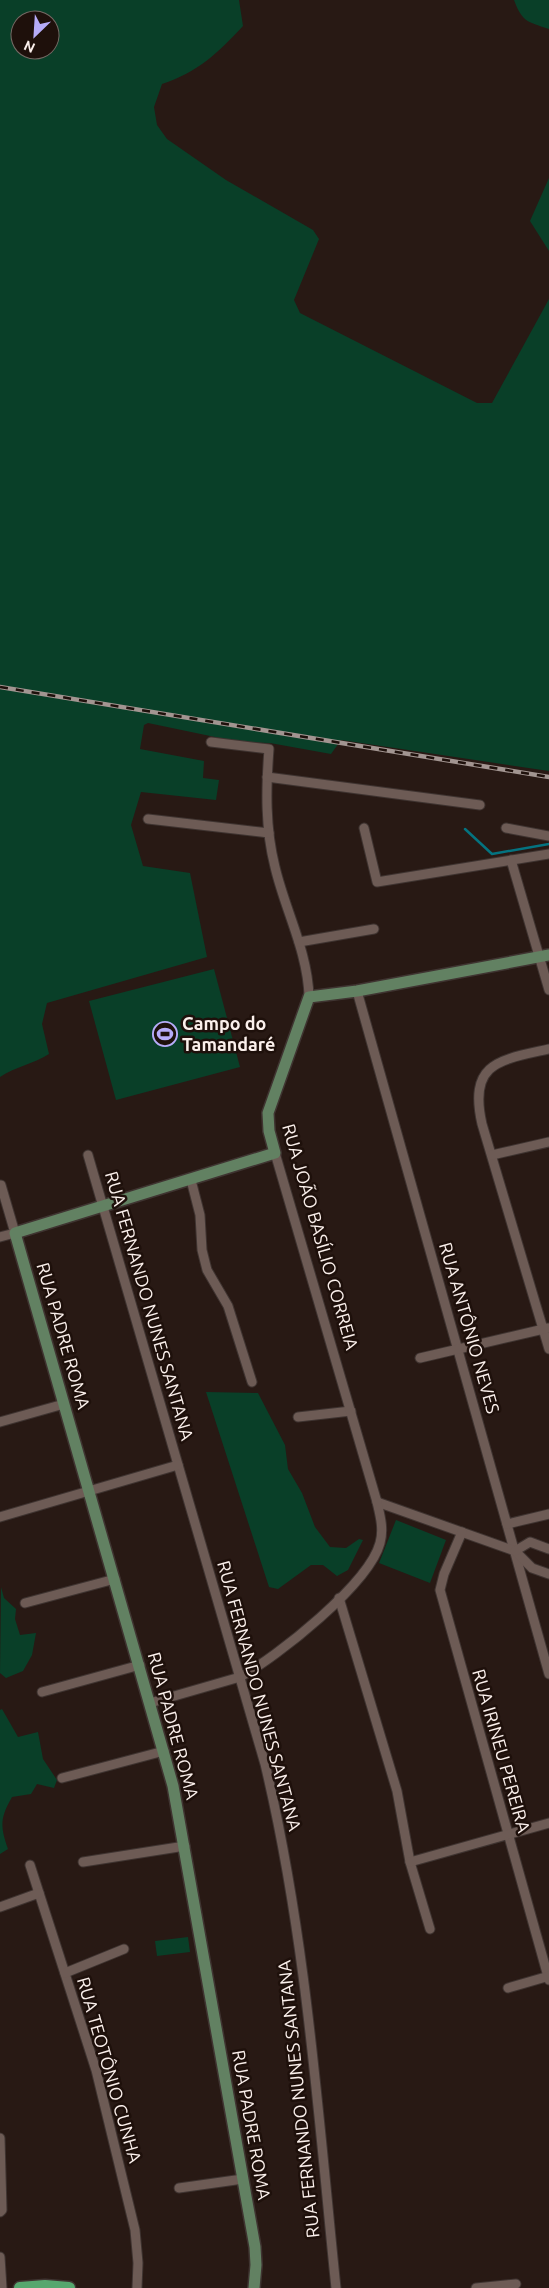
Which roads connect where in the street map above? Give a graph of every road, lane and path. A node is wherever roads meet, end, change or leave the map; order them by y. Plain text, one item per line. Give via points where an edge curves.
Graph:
1 (211, 742) dead end
2 (267, 776) junction
3 (480, 805) dead end
4 (148, 819) dead end
5 (364, 828) dead end
6 (506, 828) dead end
7 (269, 833) junction
8 (549, 836) edge
9 (549, 854) edge
10 (511, 860) junction
11 (374, 929) dead end
12 (298, 942) junction
13 (544, 956) edge
14 (549, 990) edge
15 (357, 991) junction
16 (309, 997) junction
17 (549, 1049) edge
18 (549, 1142) edge
19 (275, 1153) junction
20 (492, 1155) junction
21 (88, 1156) dead end
22 (191, 1180) junction
23 (1, 1185) edge
24 (103, 1207) junction
25 (15, 1233) junction
26 (0, 1237) edge
27 (546, 1328) edge
28 (458, 1349) junction
29 (549, 1349) edge
30 (420, 1358) dead end
31 (252, 1382) dead end
32 (64, 1404) junction
33 (352, 1411) junction
34 (298, 1417) dead end
35 (0, 1422) edge
36 (178, 1465) junction
37 (89, 1490) junction
38 (377, 1502) junction
39 (549, 1514) edge
40 (0, 1517) edge
41 (507, 1524) junction
42 (462, 1532) junction
43 (549, 1549) edge
44 (515, 1551) junction
45 (549, 1574) edge
46 (115, 1579) junction
47 (339, 1598) junction
48 (25, 1603) dead end
49 (140, 1666) junction
50 (549, 1674) edge
51 (240, 1677) junction
52 (42, 1692) dead end
53 (150, 1702) junction
54 (164, 1752) junction
55 (62, 1778) dead end
56 (549, 1823) edge
57 (508, 1834) junction
58 (185, 1846) junction
59 (83, 1862) dead end
60 (410, 1862) junction
61 (30, 1865) dead end
62 (39, 1893) junction
63 (0, 1908) edge
64 (430, 1930) dead end
65 (124, 1949) dead end
66 (65, 1973) junction
67 (549, 1977) edge
68 (508, 1988) dead end
69 (0, 2138) edge
70 (242, 2179) junction
71 (179, 2188) dead end
72 (0, 2212) edge
73 (0, 2257) edge
74 (516, 2284) dead end
75 (2, 2288) edge
76 (20, 2288) edge
77 (69, 2288) edge
78 (137, 2288) edge
79 (254, 2288) edge
80 (337, 2288) edge
81 (476, 2288) edge

1 - 2 street, RUA JOÃO BASÍLIO CORREIA via 269,749
2 - 3 street
2 - 7 street, RUA JOÃO BASÍLIO CORREIA
4 - 7 street
5 - 10 street via 377,882
6 - 8 street
7 - 12 street, RUA JOÃO BASÍLIO CORREIA via 275,868
9 - 10 street
10 - 13 street
11 - 12 street
12 - 16 street, RUA JOÃO BASÍLIO CORREIA
13 - 14 street
13 - 15 street
15 - 16 street
15 - 28 street, RUA ANTÔNIO NEVES
16 - 19 street, RUA JOÃO BASÍLIO CORREIA via 269,1108 269,1131
17 - 20 street via 504,1059 483,1077 478,1094 479,1113
18 - 20 street
19 - 22 street
19 - 33 street, RUA JOÃO BASÍLIO CORREIA
20 - 27 street
21 - 24 street, RUA FERNANDO NUNES SANTANA
22 - 24 street
22 - 31 street via 200,1215 207,1270 228,1306
23 - 25 street, RUA PADRE ROMA
24 - 25 street
24 - 36 street, RUA FERNANDO NUNES SANTANA
25 - 26 street
25 - 32 street, RUA PADRE ROMA
27 - 28 street
27 - 29 street
28 - 30 street
28 - 41 street, RUA ANTÔNIO NEVES
32 - 35 street
32 - 37 street, RUA PADRE ROMA
33 - 34 street
33 - 38 street, RUA JOÃO BASÍLIO CORREIA
36 - 37 street
36 - 51 street, RUA FERNANDO NUNES SANTANA
37 - 40 street
37 - 46 street, RUA PADRE ROMA
38 - 42 street
38 - 47 street, RUA JOÃO BASÍLIO CORREIA via 382,1527 380,1544 364,1572
39 - 41 street
41 - 44 street, RUA ANTÔNIO NEVES
42 - 44 street
42 - 57 street, RUA IRINEU PEREIRA via 440,1590
43 - 44 street via 530,1542
44 - 45 street via 532,1568
44 - 50 street, RUA ANTÔNIO NEVES
46 - 48 street
46 - 49 street, RUA PADRE ROMA
47 - 51 street, RUA JOÃO BASÍLIO CORREIA via 291,1641
47 - 60 street via 397,1791
49 - 52 street
49 - 53 street, RUA PADRE ROMA
51 - 53 street, RUA JOÃO BASÍLIO CORREIA
51 - 80 street, RUA FERNANDO NUNES SANTANA via 277,1813 294,1909
53 - 54 street, RUA PADRE ROMA
54 - 55 street
54 - 58 street, RUA PADRE ROMA
56 - 57 street
57 - 60 street
57 - 67 street, RUA IRINEU PEREIRA
58 - 59 street
58 - 70 street, RUA PADRE ROMA
60 - 64 street
61 - 62 street, RUA TEOTÔNIO CUNHA
62 - 63 street
62 - 66 street, RUA TEOTÔNIO CUNHA
65 - 66 street
66 - 78 street, RUA TEOTÔNIO CUNHA via 96,2070 130,2210 138,2248
67 - 68 street
69 - 72 street
70 - 71 street
70 - 79 street, RUA PADRE ROMA via 255,2248
73 - 75 street
74 - 81 street
76 - 77 main road

